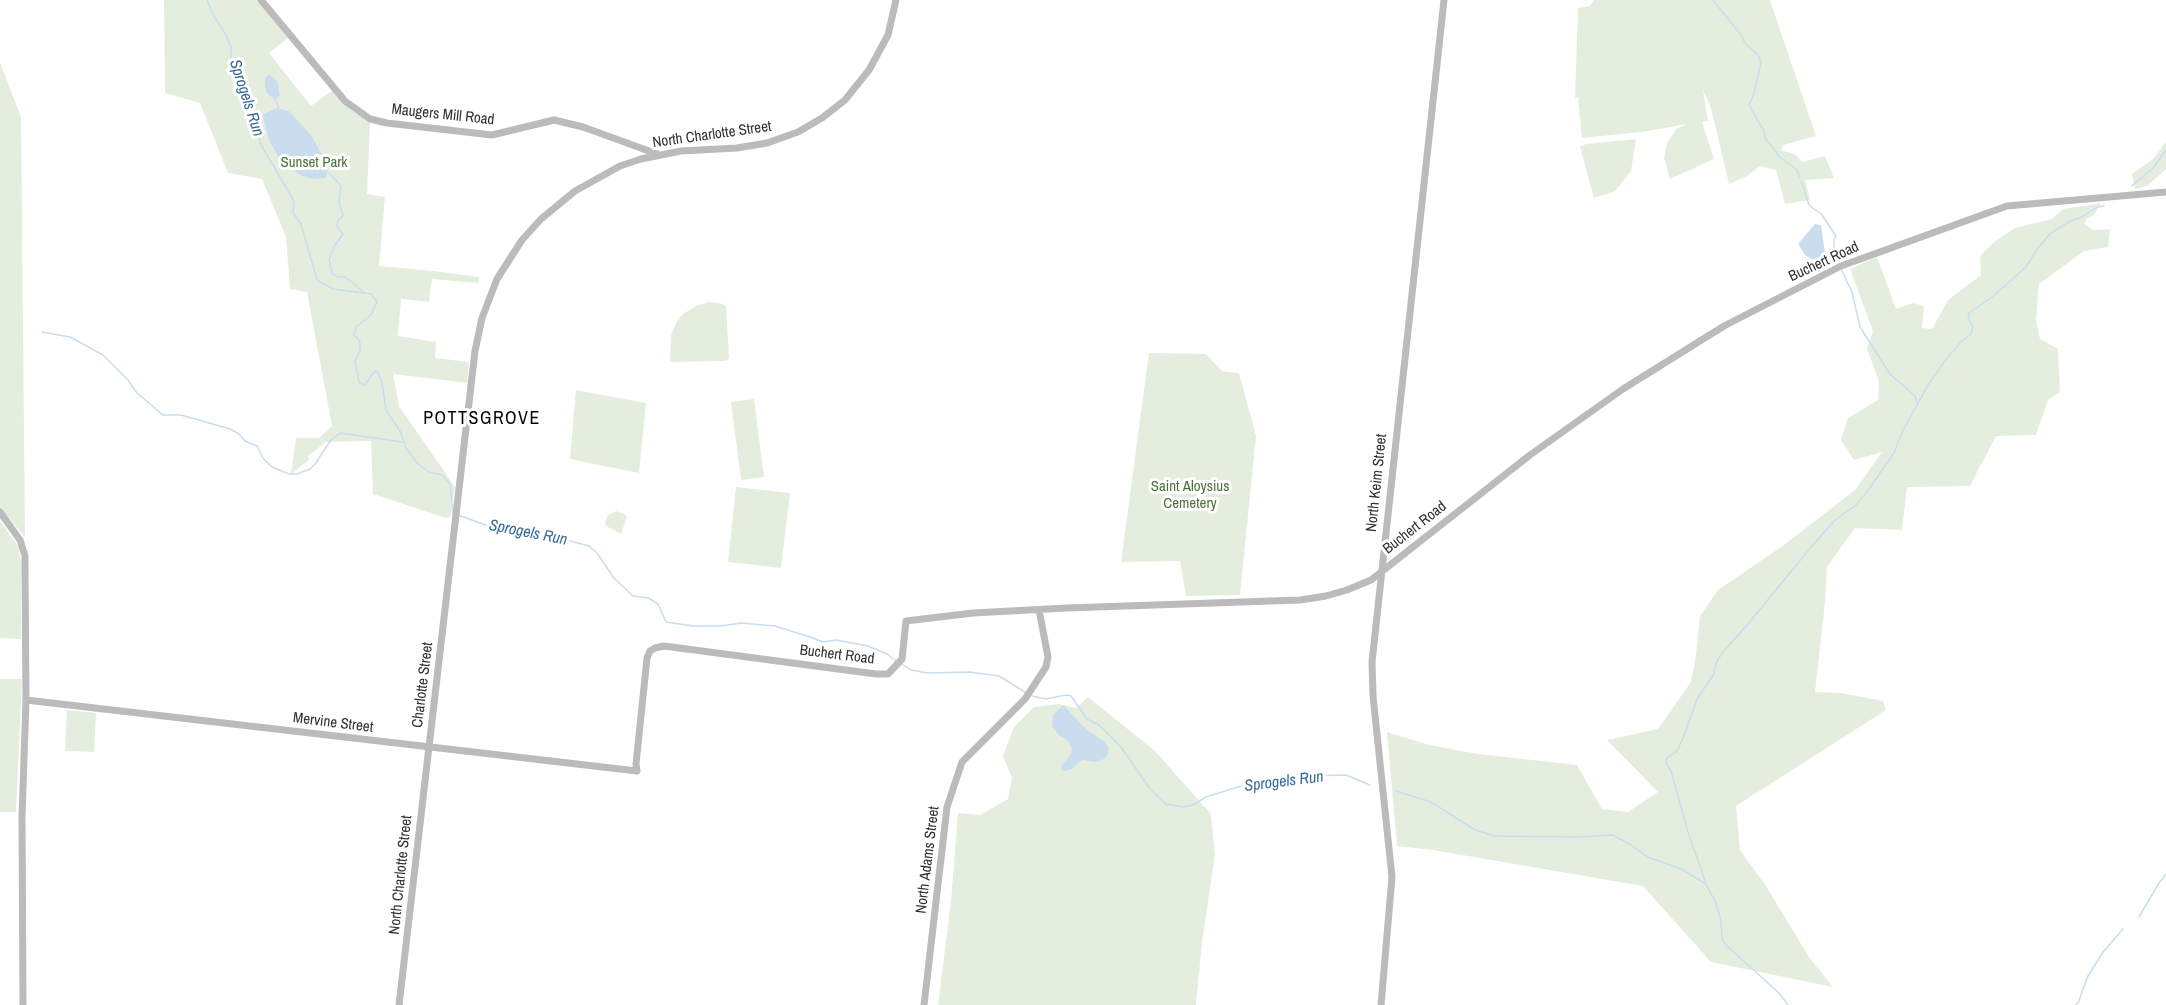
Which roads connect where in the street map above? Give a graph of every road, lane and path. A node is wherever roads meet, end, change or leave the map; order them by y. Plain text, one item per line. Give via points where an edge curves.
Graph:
1 (261, 0) edge
2 (896, 0) edge
3 (1444, 0) edge
4 (660, 154) junction
5 (2166, 192) edge
6 (0, 512) edge
7 (1381, 572) junction
8 (1039, 610) junction
9 (444, 626) joint
10 (26, 700) junction
11 (429, 748) junction
12 (637, 771) joint
13 (23, 1005) edge
14 (399, 1005) edge
15 (924, 1005) edge
16 (1381, 1005) edge

1 - 4 street, Maugers Mill Road via 345,100 370,119 492,135 547,120 566,122
2 - 4 street, North Charlotte Street via 888,35 869,70 845,100 822,118 767,143
3 - 7 street, North Keim Street
4 - 9 street, North Charlotte Street via 620,166 575,190 541,219 504,268 484,311
5 - 7 street, Buchert Road via 2007,206 1841,266 1724,326 1623,389 1530,455
6 - 10 street via 15,532 25,556
7 - 8 street, Buchert Road via 1359,586 1307,599
7 - 16 street, North Keim Street via 1372,686 1392,891
8 - 12 street, Buchert Road via 906,621 899,663 888,674 655,648 647,658
8 - 15 street, North Adams Street via 1047,667 1025,699 962,762 955,778 947,807
9 - 11 street, Charlotte Street
10 - 11 street, Mervine Street
10 - 13 street
11 - 12 street, Mervine Street
11 - 14 street, North Charlotte Street

